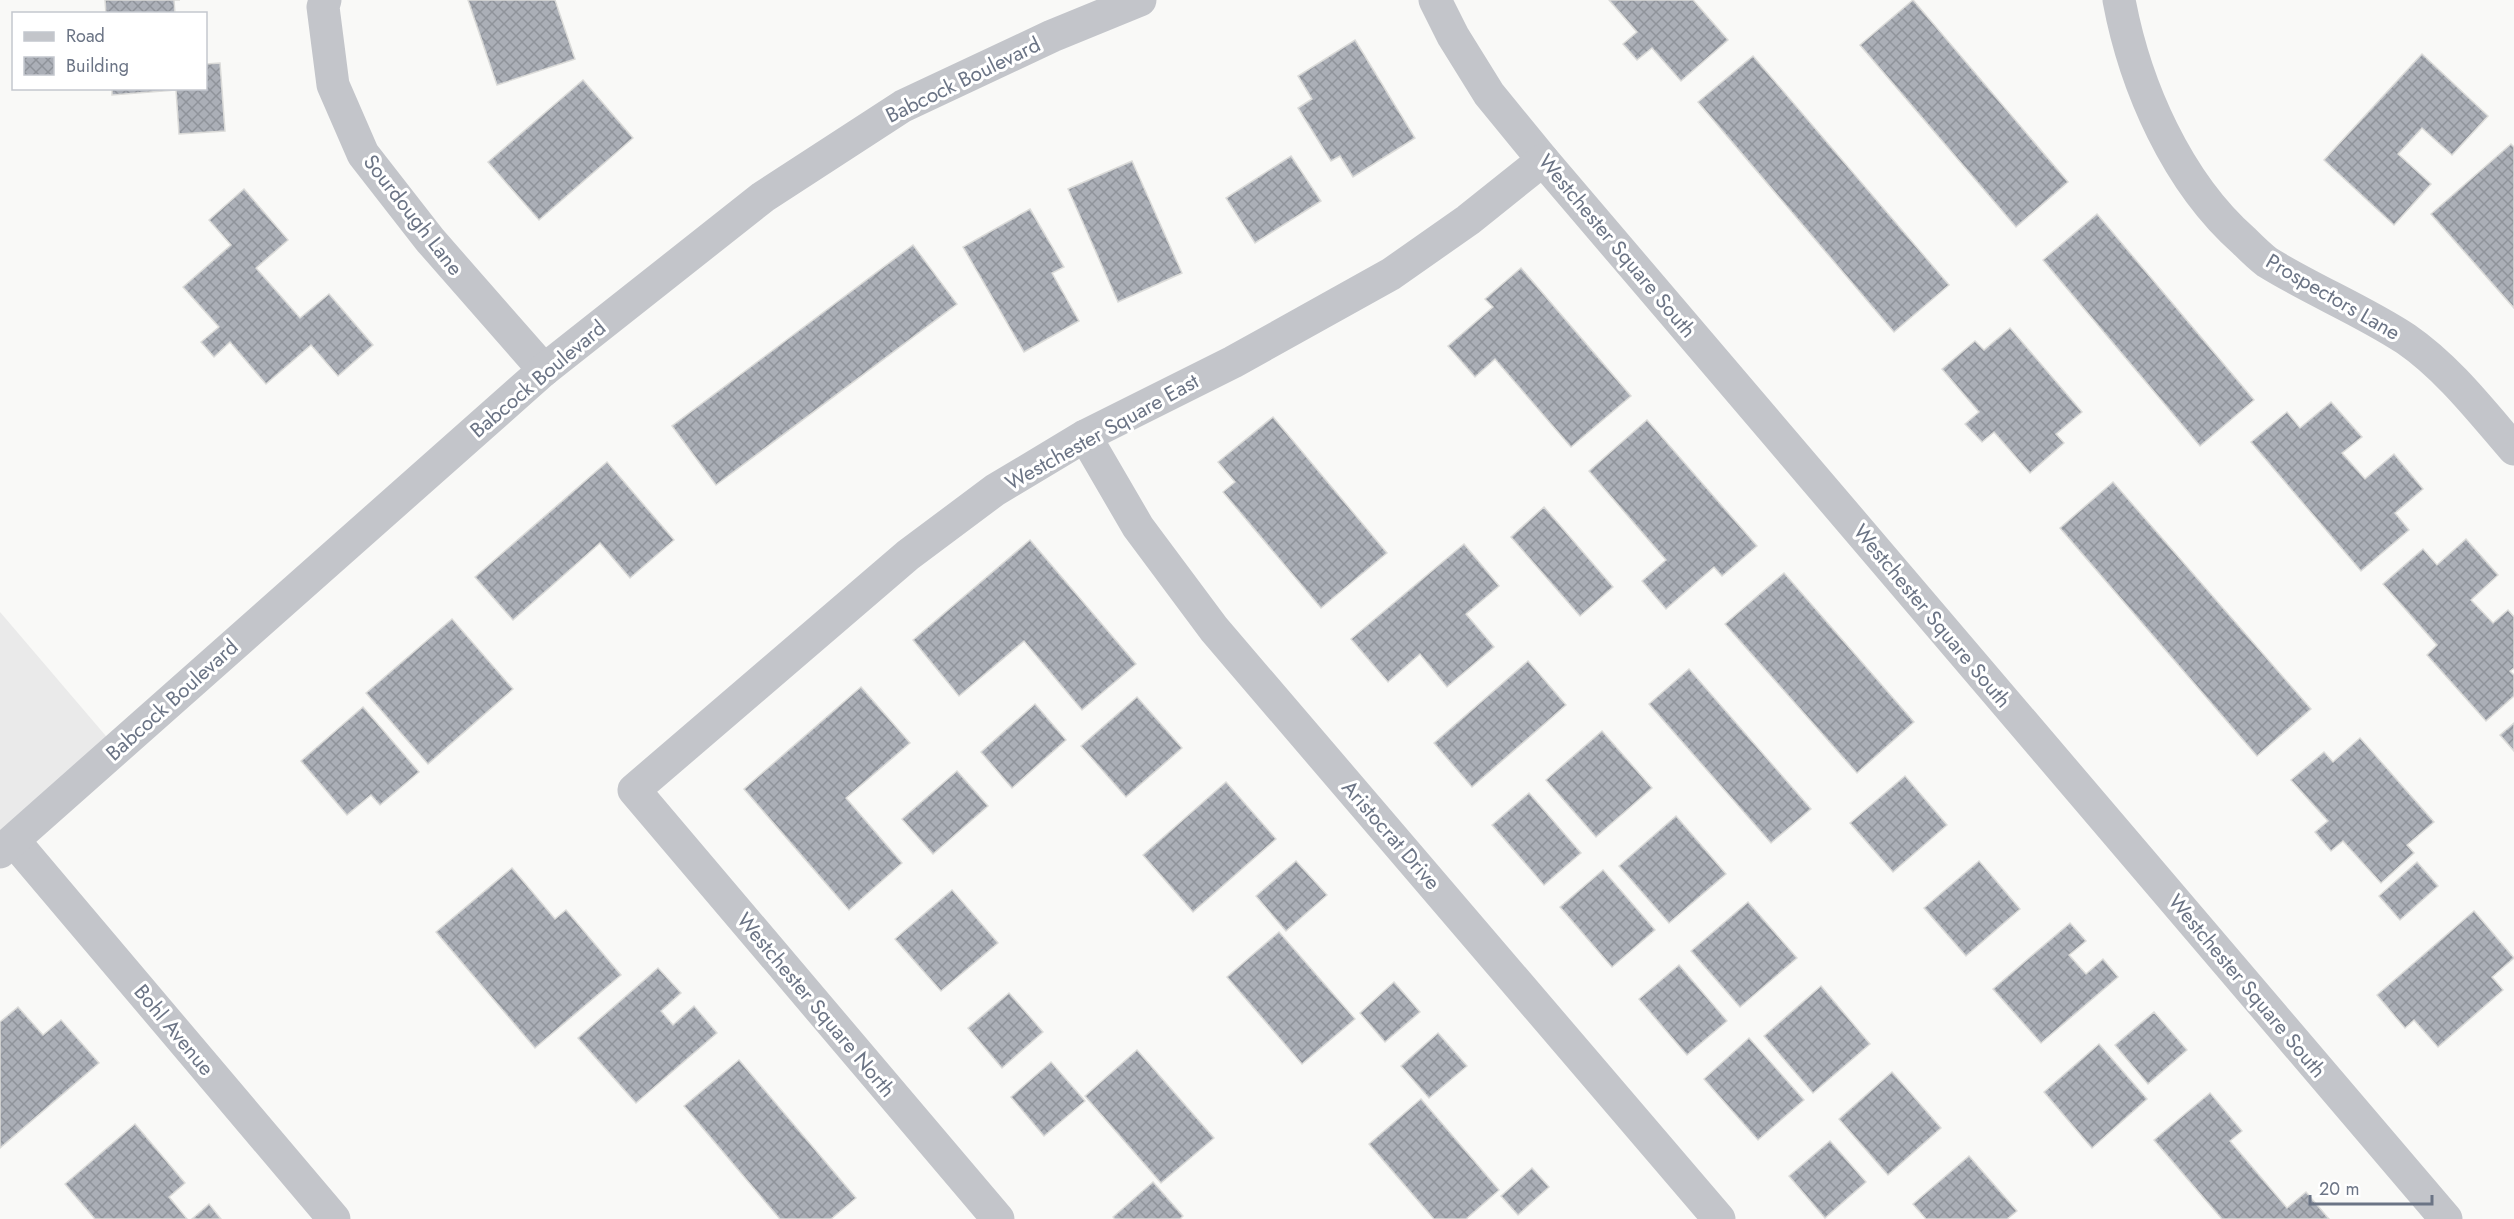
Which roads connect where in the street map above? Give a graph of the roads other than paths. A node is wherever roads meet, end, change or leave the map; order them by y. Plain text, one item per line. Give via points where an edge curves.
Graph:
1 (325, 0) edge
2 (1140, 0) edge
3 (1436, 0) edge
4 (2119, 0) edge
5 (1543, 160) junction
6 (544, 370) junction
7 (1085, 436) junction
8 (2514, 449) edge
9 (634, 790) joint
10 (7, 847) edge
11 (334, 1219) edge
12 (998, 1219) edge
13 (1719, 1219) edge
14 (2446, 1219) edge

1 - 6 street, Sourdough Lane via 333,85 363,154 430,240
2 - 6 street, Babcock Boulevard via 1052,36 903,106 763,197
3 - 5 street, Westchester Square South via 1489,94
4 - 8 street, Prospectors Lane via 2125,37 2155,117 2198,191 2230,229 2265,261 2407,340 2458,384
5 - 7 street, Westchester Square East via 1468,220 1390,274 1233,362
5 - 14 street, Westchester Square South
6 - 10 street, Babcock Boulevard
7 - 9 street, Westchester Square East via 995,490 908,555
7 - 13 street, Aristocrat Drive via 1138,527 1214,629
9 - 12 street, Westchester Square North
10 - 11 street, Bohl Avenue

